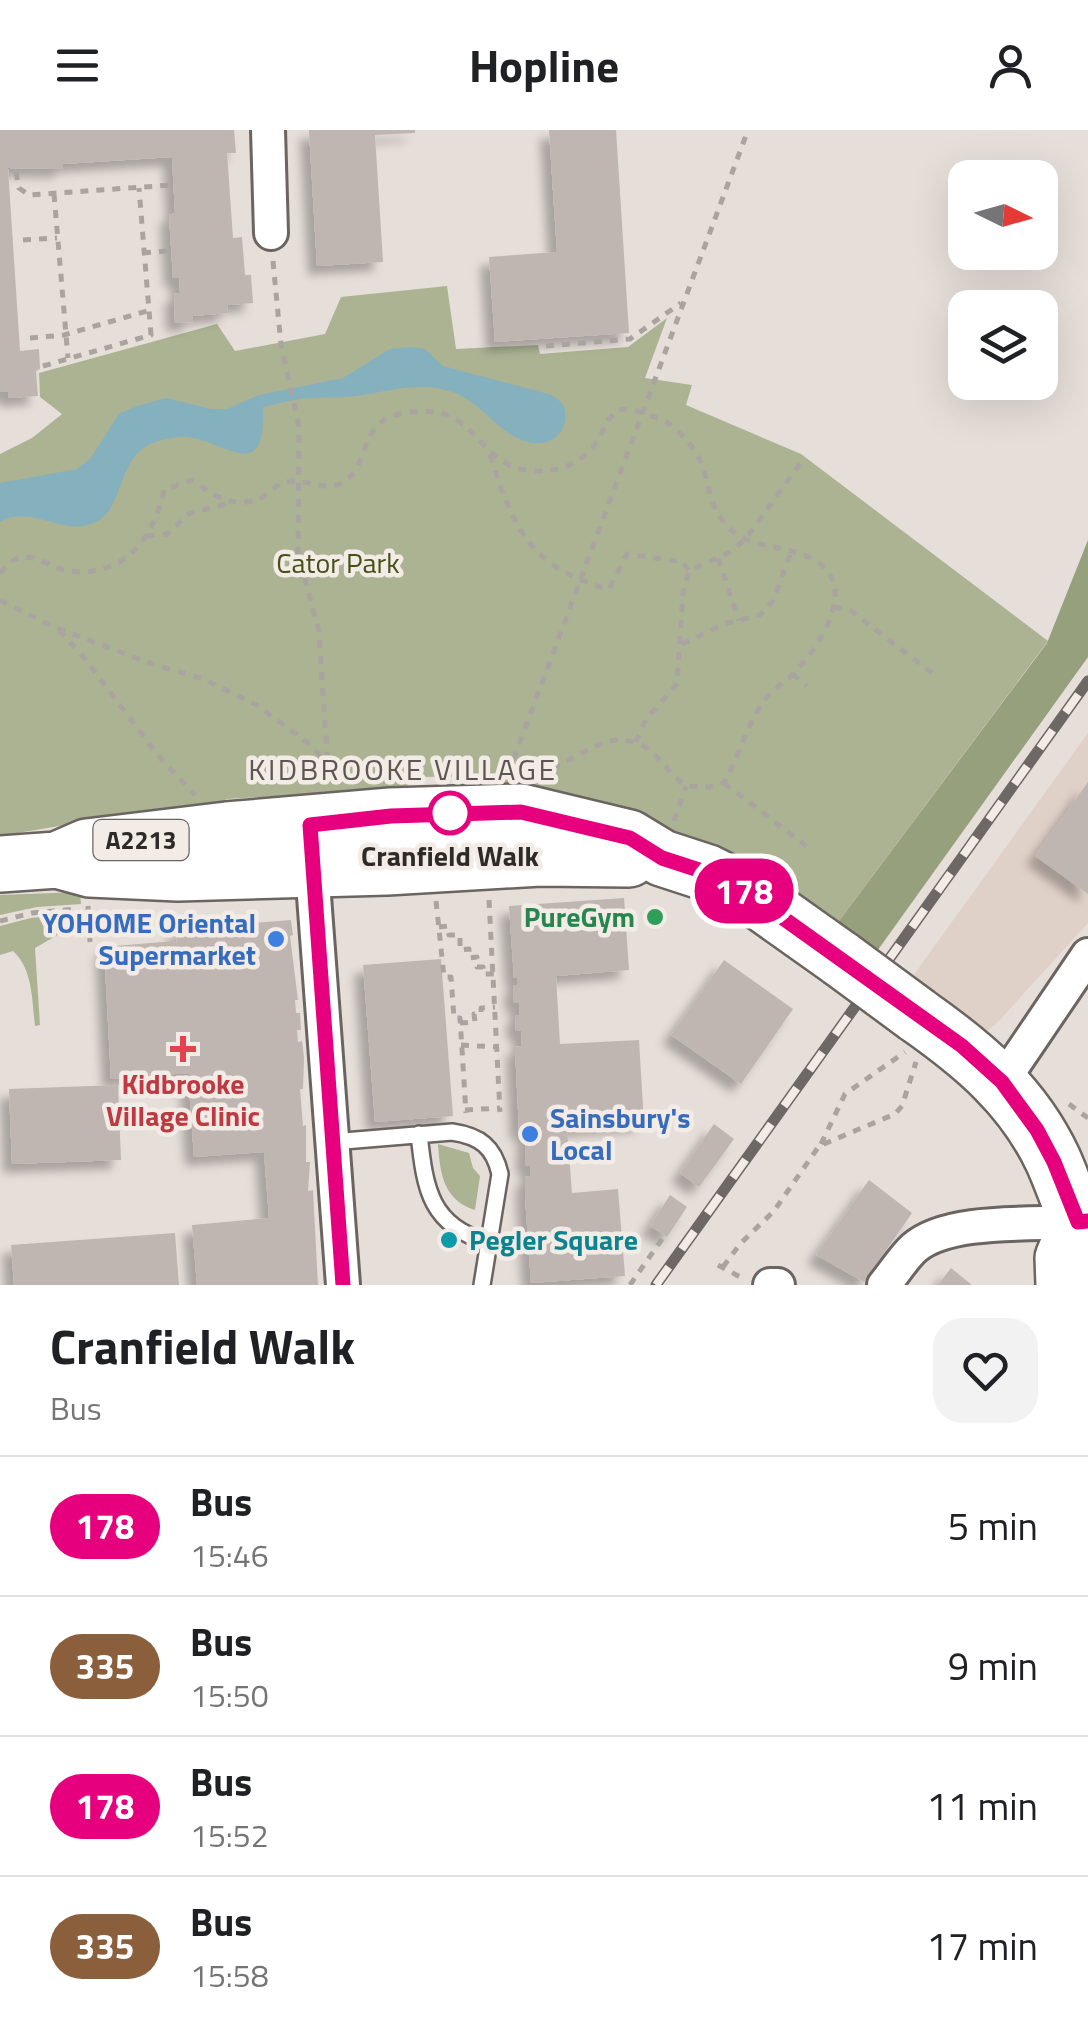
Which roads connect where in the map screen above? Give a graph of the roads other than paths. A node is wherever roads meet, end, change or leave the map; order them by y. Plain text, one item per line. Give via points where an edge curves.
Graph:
1 (268, 130) edge
2 (271, 233) road end
3 (317, 826) junction
4 (0, 864) edge
5 (1085, 965) edge
6 (1002, 1082) junction
7 (418, 1134) junction
8 (332, 1142) junction
9 (1083, 1230) edge
10 (490, 1243) junction
11 (343, 1285) edge
12 (482, 1285) edge
13 (884, 1285) edge
14 (1064, 1285) edge

1 - 2 street
3 - 4 highway, A2213 via 87,847 72,879
3 - 6 highway, A2213, bridge via 540,858 666,846 841,959 914,1039 962,1046
3 - 8 street
5 - 6 street
6 - 9 highway, A2213 via 1037,1130
7 - 8 lane
7 - 10 lane via 433,1204 448,1224
7 - 10 lane via 471,1135 496,1158
8 - 11 street
9 - 13 street via 938,1232 914,1248
9 - 14 highway via 1063,1258
10 - 12 lane

